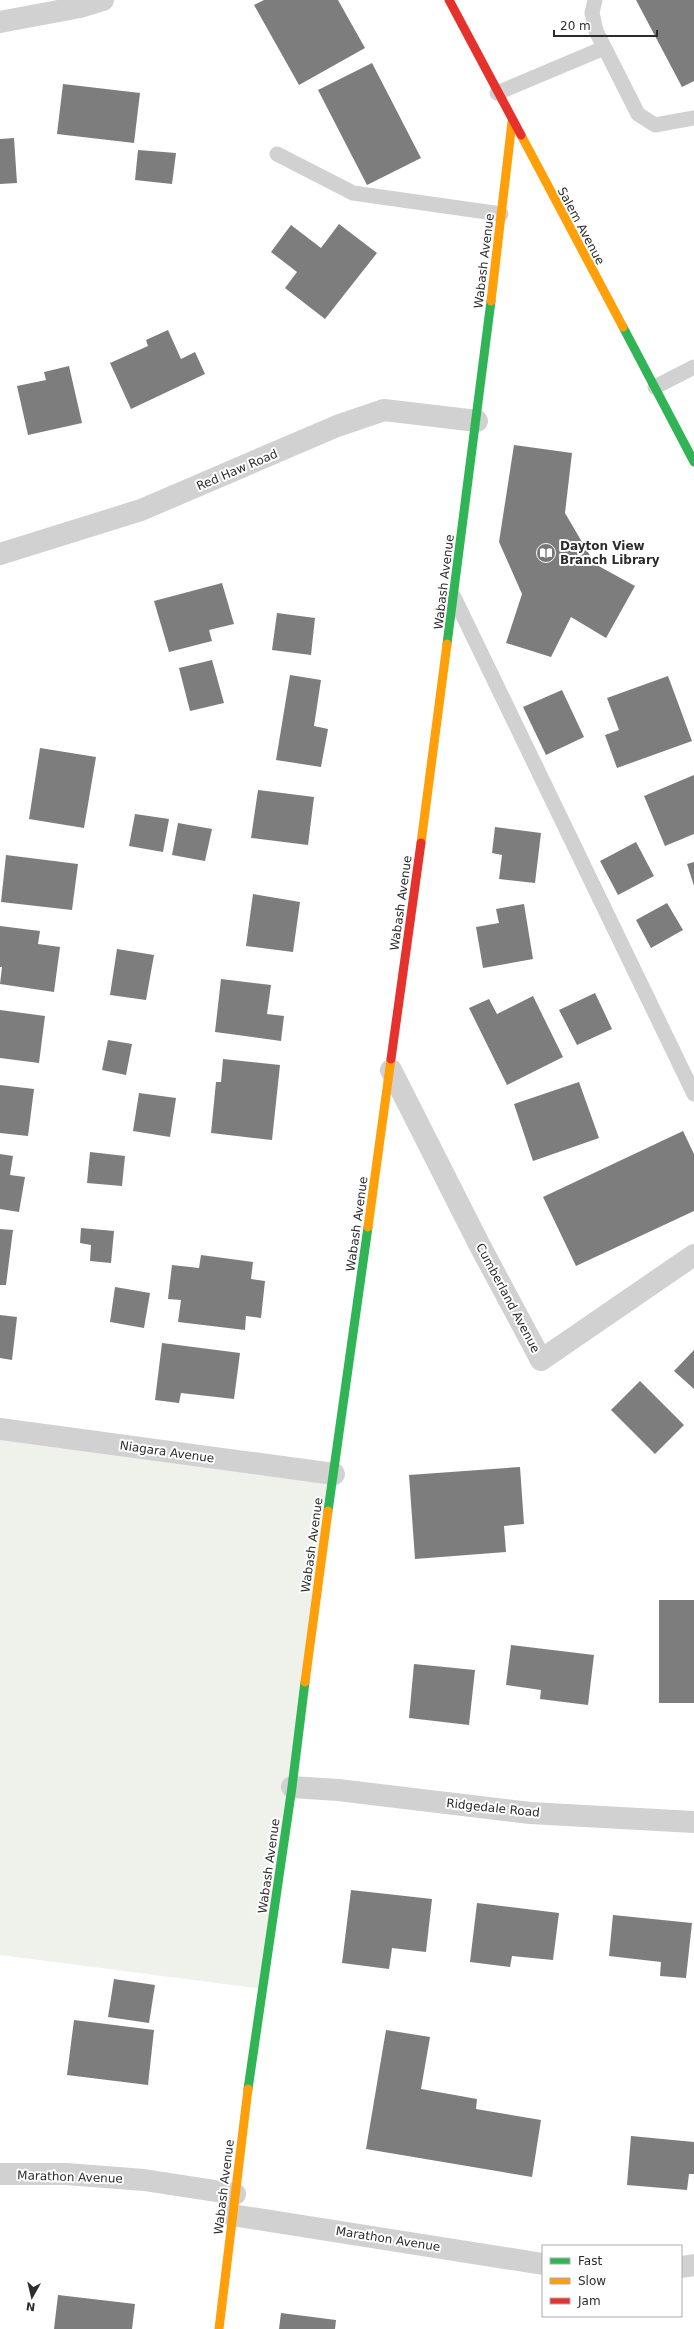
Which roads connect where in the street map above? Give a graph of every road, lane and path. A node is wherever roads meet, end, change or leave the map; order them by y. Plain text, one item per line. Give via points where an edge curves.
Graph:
1 (103, 0) edge
2 (449, 0) edge
3 (595, 0) edge
4 (0, 22) edge
5 (604, 48) junction
6 (497, 93) junction
7 (694, 118) edge
8 (512, 122) junction
9 (277, 154) dead end
10 (501, 214) junction
11 (694, 367) edge
12 (655, 388) junction
13 (477, 421) junction
14 (694, 462) edge
15 (0, 554) edge
16 (454, 598) junction
17 (391, 1070) junction
18 (694, 1094) edge
19 (694, 1255) edge
20 (0, 1430) edge
21 (334, 1474) junction
22 (292, 1787) junction
23 (694, 1822) edge
24 (0, 2174) edge
25 (234, 2205) junction
26 (542, 2264) edge
27 (694, 2264) edge
28 (682, 2267) edge
29 (219, 2329) edge

1 - 4 street via 80,7
2 - 6 street, Salem Avenue
3 - 5 lane via 592,13 596,31
5 - 6 lane
5 - 7 lane via 638,114 655,125
6 - 8 street, Salem Avenue
8 - 10 street, Wabash Avenue
8 - 12 street, Salem Avenue
9 - 10 lane via 353,193
10 - 13 street, Wabash Avenue
11 - 12 lane
12 - 14 street, Salem Avenue
13 - 15 street, Red Haw Road via 384,410 337,426 141,510
13 - 16 street, Wabash Avenue
16 - 17 street, Wabash Avenue
16 - 18 lane
17 - 19 street, Cumberland Avenue via 541,1360
17 - 21 street, Wabash Avenue
20 - 21 street, Niagara Avenue
21 - 22 street, Wabash Avenue
22 - 23 street, Ridgedale Road via 338,1790 530,1813
22 - 25 street, Wabash Avenue
24 - 25 street, Marathon Avenue via 66,2174 144,2180
25 - 26 street, Marathon Avenue
25 - 29 street, Wabash Avenue
27 - 28 street

